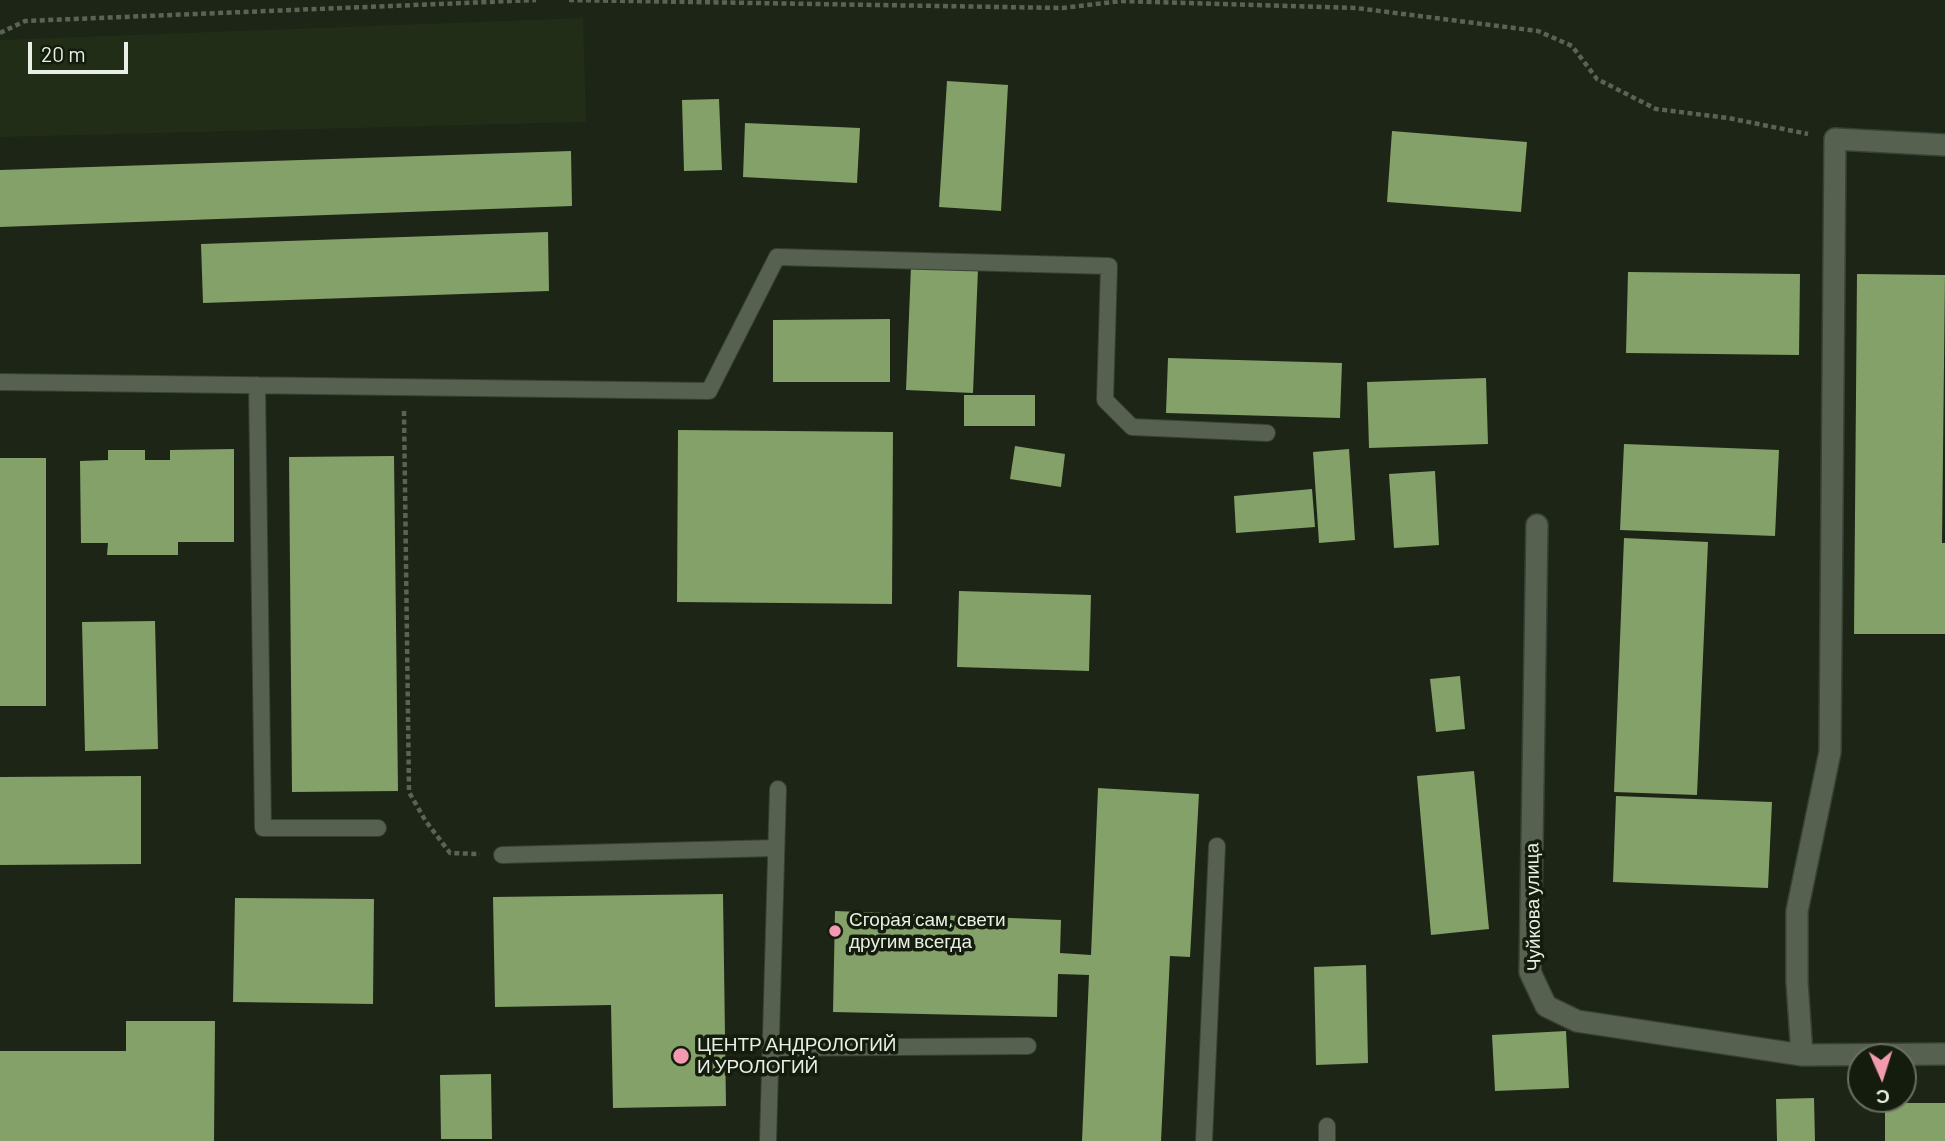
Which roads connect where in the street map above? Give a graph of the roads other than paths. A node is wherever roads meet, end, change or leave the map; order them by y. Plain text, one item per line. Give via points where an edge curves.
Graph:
1 (1945, 145) edge
2 (0, 382) edge
3 (257, 385) junction
4 (1267, 433) dead end
5 (1536, 525) dead end
6 (778, 789) dead end
7 (378, 828) dead end
8 (1217, 846) dead end
9 (776, 848) junction
10 (502, 855) road end
11 (1028, 1046) dead end
12 (771, 1048) junction
13 (1945, 1054) edge
14 (1802, 1055) junction
15 (768, 1141) edge
16 (1204, 1141) edge

1 - 14 street via 1835,139 1830,752 1797,911
2 - 3 lane
3 - 4 lane via 709,391 777,257 1109,266 1104,400 1132,427
3 - 7 lane via 263,828
5 - 14 street, Чуйкова улица via 1530,972 1546,1006 1577,1021
6 - 9 lane
8 - 16 lane
9 - 10 lane
9 - 12 lane
11 - 12 lane
12 - 15 lane
13 - 14 street, Чуйкова улица

